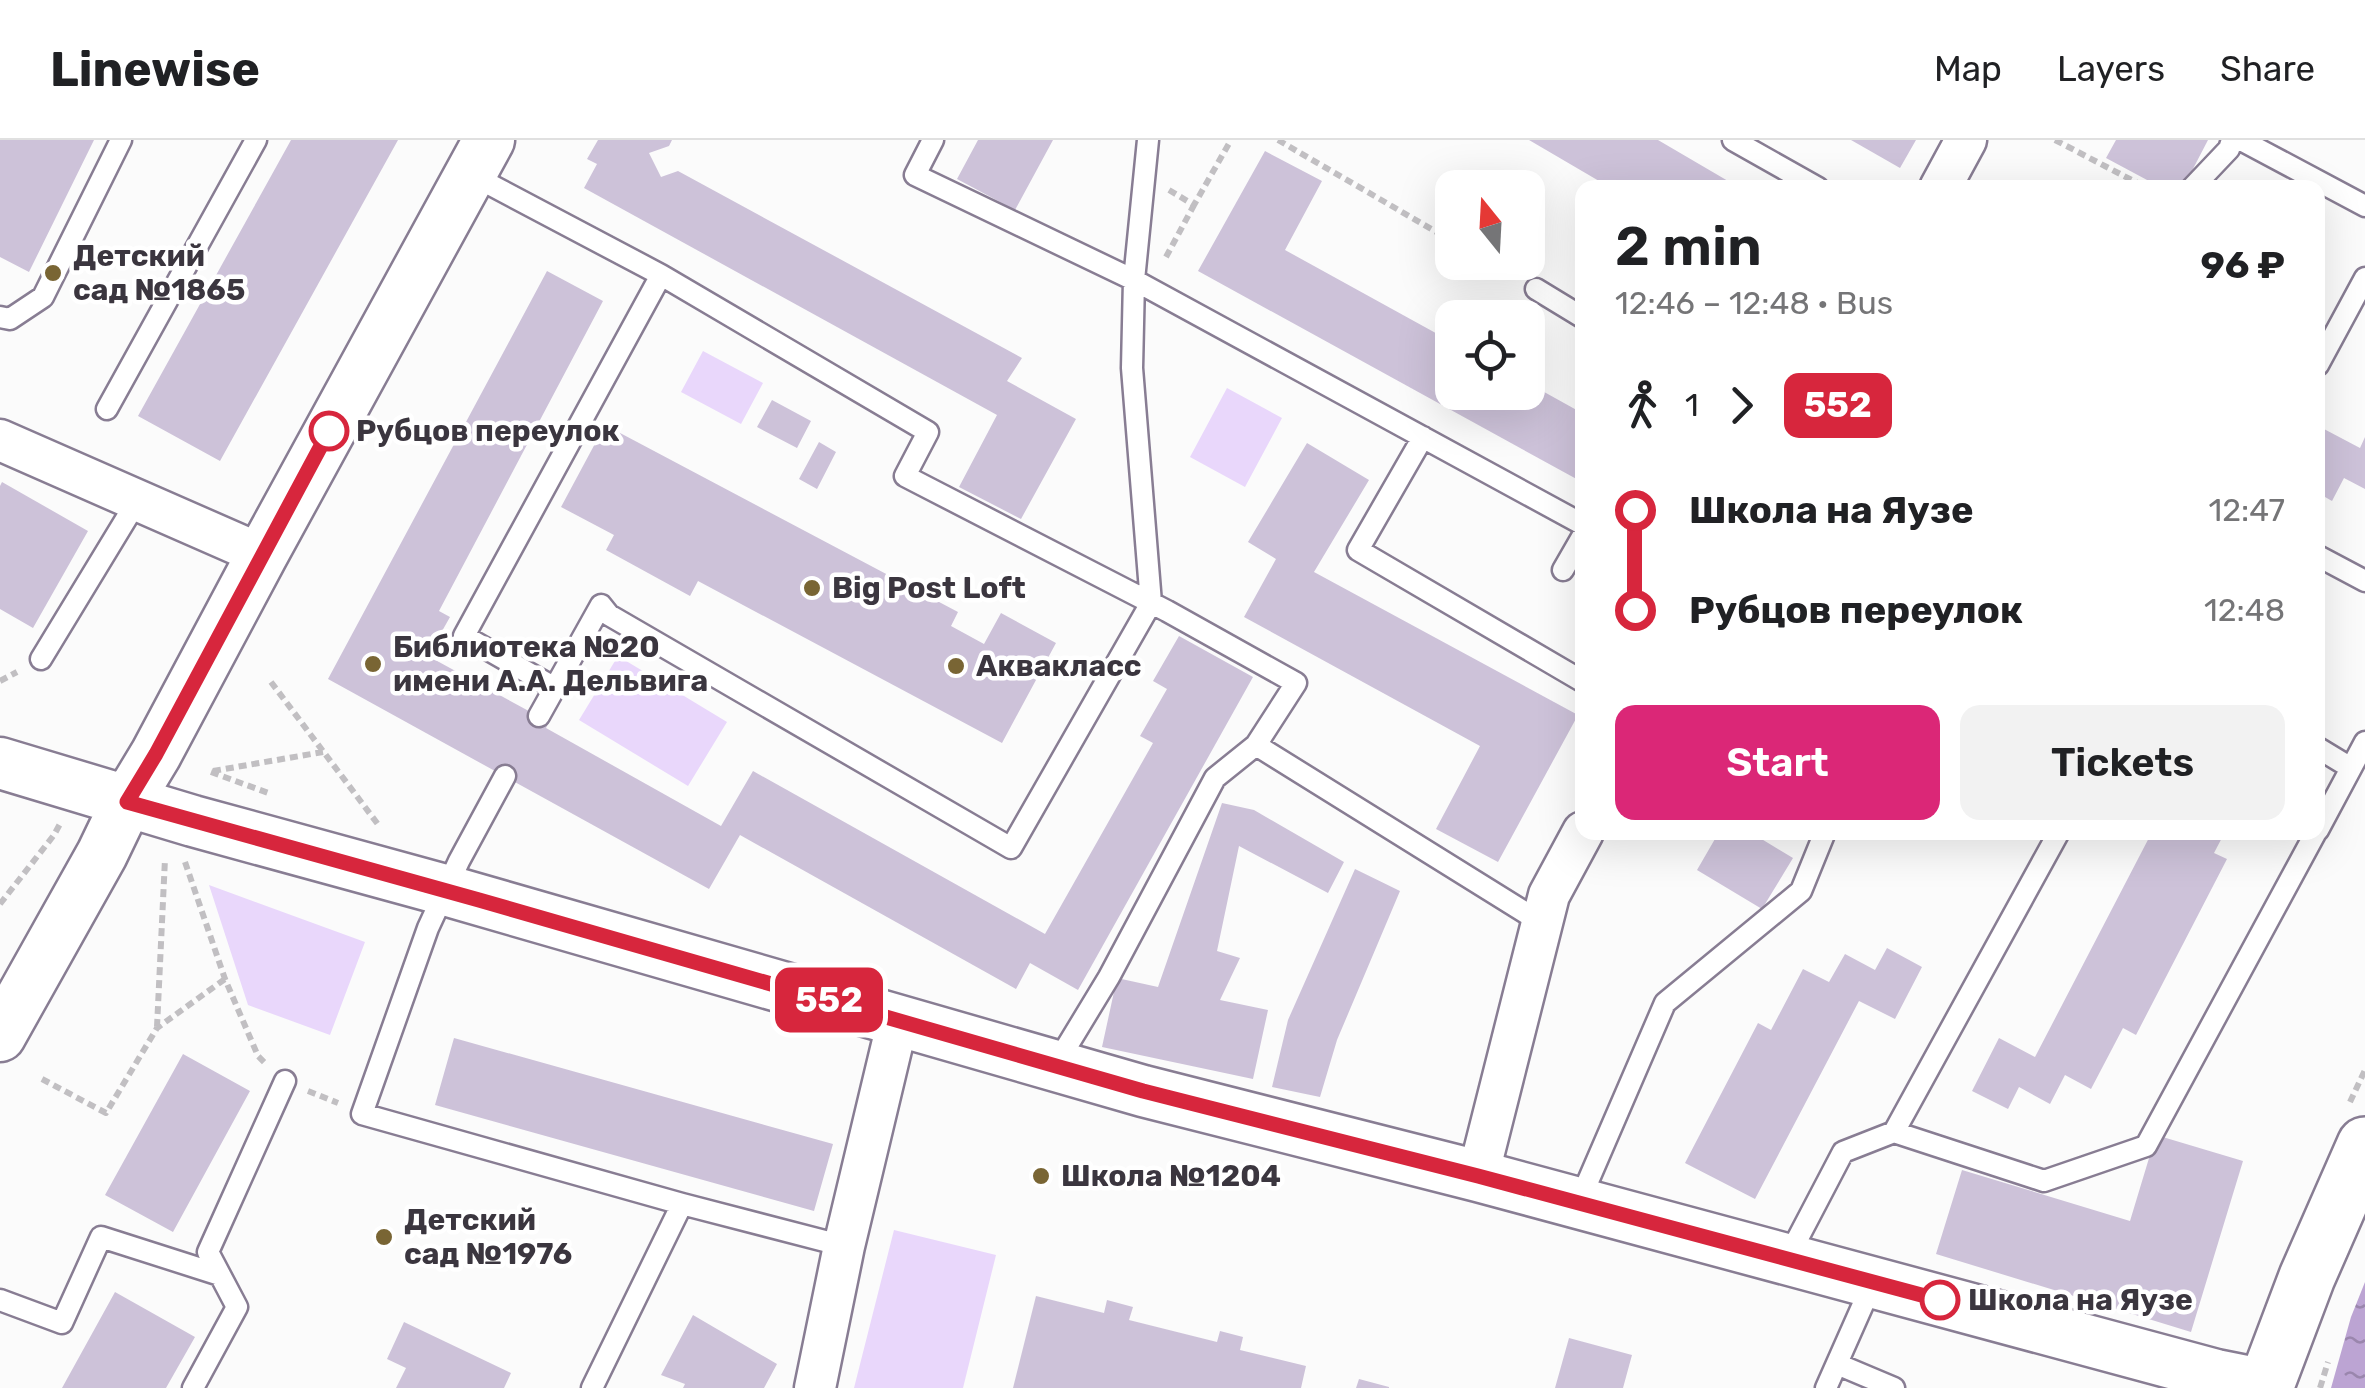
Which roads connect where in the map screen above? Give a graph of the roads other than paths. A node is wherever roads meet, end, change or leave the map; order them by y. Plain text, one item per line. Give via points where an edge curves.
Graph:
1 (121, 140) edge
2 (256, 140) edge
3 (933, 140) edge
4 (1148, 140) edge
5 (1733, 140) edge
6 (1966, 140) edge
7 (2232, 140) edge
8 (2241, 140) edge
9 (479, 157) edge
10 (1804, 180) edge
11 (1944, 180) edge
12 (2199, 180) edge
13 (2316, 180) edge
14 (2325, 185) edge
15 (2365, 206) edge
16 (661, 275) junction
17 (2365, 278) edge
18 (1142, 284) junction
19 (1536, 289) dead end
20 (1575, 313) edge
21 (0, 317) edge
22 (2325, 352) edge
23 (106, 409) dead end
24 (1422, 437) junction
25 (0, 440) edge
26 (137, 500) junction
27 (1575, 520) edge
28 (1575, 549) edge
29 (262, 554) junction
30 (2325, 560) edge
31 (1562, 570) dead end
32 (2365, 581) edge
33 (1151, 603) junction
34 (40, 660) dead end
35 (1575, 677) edge
36 (555, 688) junction
37 (538, 716) dead end
38 (2365, 742) edge
39 (1256, 745) junction
40 (2325, 752) edge
41 (0, 764) edge
42 (2351, 768) junction
43 (506, 776) dead end
44 (127, 802) junction
45 (2325, 816) edge
46 (1579, 840) edge
47 (1822, 840) edge
48 (2056, 840) edge
49 (2312, 840) edge
50 (445, 890) junction
51 (1542, 923) junction
52 (898, 1020) junction
53 (0, 1036) edge
54 (1056, 1066) junction
55 (285, 1081) road end
56 (2357, 1125) edge
57 (1894, 1132) junction
58 (1478, 1176) junction
59 (682, 1204) junction
60 (1578, 1204) junction
61 (844, 1246) junction
62 (1787, 1259) junction
63 (220, 1276) junction
64 (1872, 1282) junction
65 (0, 1300) edge
66 (1837, 1364) junction
67 (2150, 1371) edge
68 (2265, 1386) edge
69 (193, 1388) edge
70 (592, 1388) edge
71 (815, 1388) edge
72 (1826, 1388) edge
73 (1894, 1388) edge

1 - 21 lane via 43,297 10,319
2 - 23 lane
3 - 18 lane via 915,175
4 - 18 lane
5 - 10 lane
6 - 11 street
7 - 12 lane
8 - 13 lane
9 - 16 lane
9 - 29 street
14 - 15 lane
16 - 33 lane via 928,432 904,476
16 - 36 lane via 464,636
17 - 22 lane
18 - 24 lane
18 - 33 lane via 1132,368
19 - 20 lane
24 - 27 lane
24 - 35 lane via 1358,550
25 - 26 street
26 - 29 street
26 - 34 lane
28 - 31 lane
29 - 44 street
30 - 32 lane
33 - 36 lane via 1012,848 601,605
33 - 39 lane via 1296,683
36 - 37 lane
38 - 42 lane
39 - 51 lane
39 - 54 lane via 1215,778
40 - 42 lane
41 - 44 street
42 - 45 lane
43 - 50 lane
44 - 50 street
44 - 53 street
46 - 51 street via 1548,895
47 - 60 lane via 1801,891 1665,1003
48 - 57 lane
49 - 57 lane via 2146,1146 2044,1181
50 - 52 street
50 - 59 lane via 362,1114
51 - 58 street
52 - 54 street
52 - 61 street
54 - 58 street
55 - 63 lane via 208,1252
56 - 68 main road
57 - 62 lane via 1843,1152
58 - 60 street
59 - 61 lane
59 - 70 lane
60 - 62 street
61 - 71 street
62 - 64 street
63 - 65 lane via 101,1237 62,1323
63 - 69 lane via 236,1307
64 - 66 lane
64 - 67 street
66 - 72 lane
66 - 73 lane
67 - 68 street

